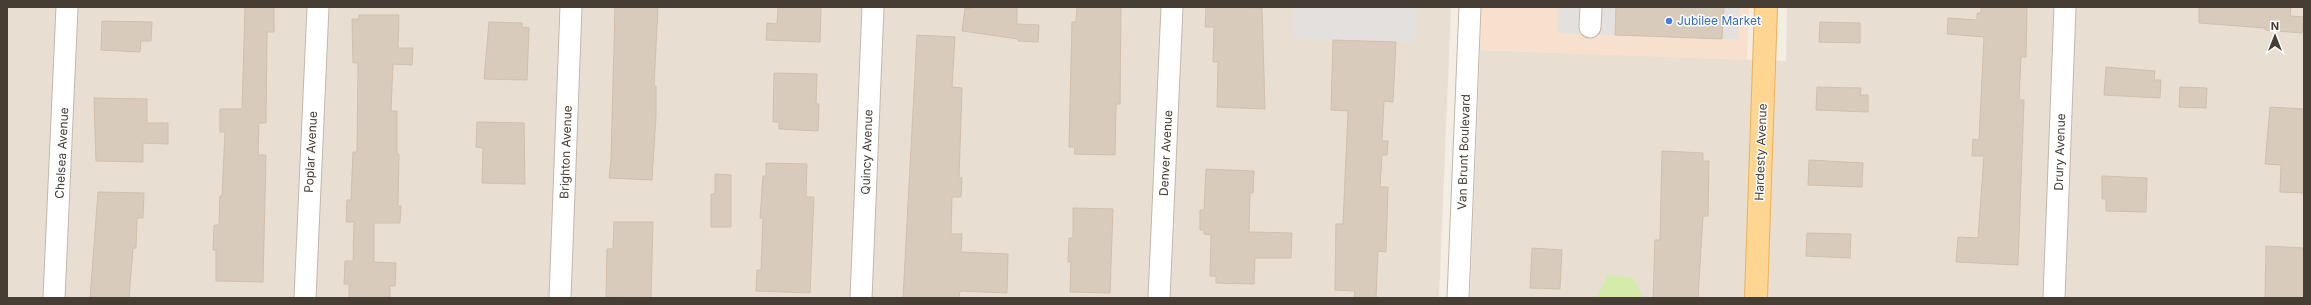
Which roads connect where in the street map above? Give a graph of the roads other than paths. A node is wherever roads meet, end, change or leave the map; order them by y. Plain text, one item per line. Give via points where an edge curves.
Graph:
1 (67, 7) edge
2 (318, 7) edge
3 (571, 7) edge
4 (873, 7) edge
5 (1172, 7) edge
6 (1470, 7) edge
7 (1766, 7) edge
8 (2065, 7) edge
9 (54, 298) edge
10 (305, 298) edge
11 (560, 298) edge
12 (860, 298) edge
13 (1159, 298) edge
14 (1458, 298) edge
15 (1756, 298) edge
16 (2054, 298) edge

1 - 9 street, Chelsea Avenue
2 - 10 street, Poplar Avenue
3 - 11 street, Brighton Avenue
4 - 12 street, Quincy Avenue
5 - 13 street, Denver Avenue
6 - 14 street, Van Brunt Boulevard
7 - 15 main road, Hardesty Avenue
8 - 16 street, Drury Avenue

